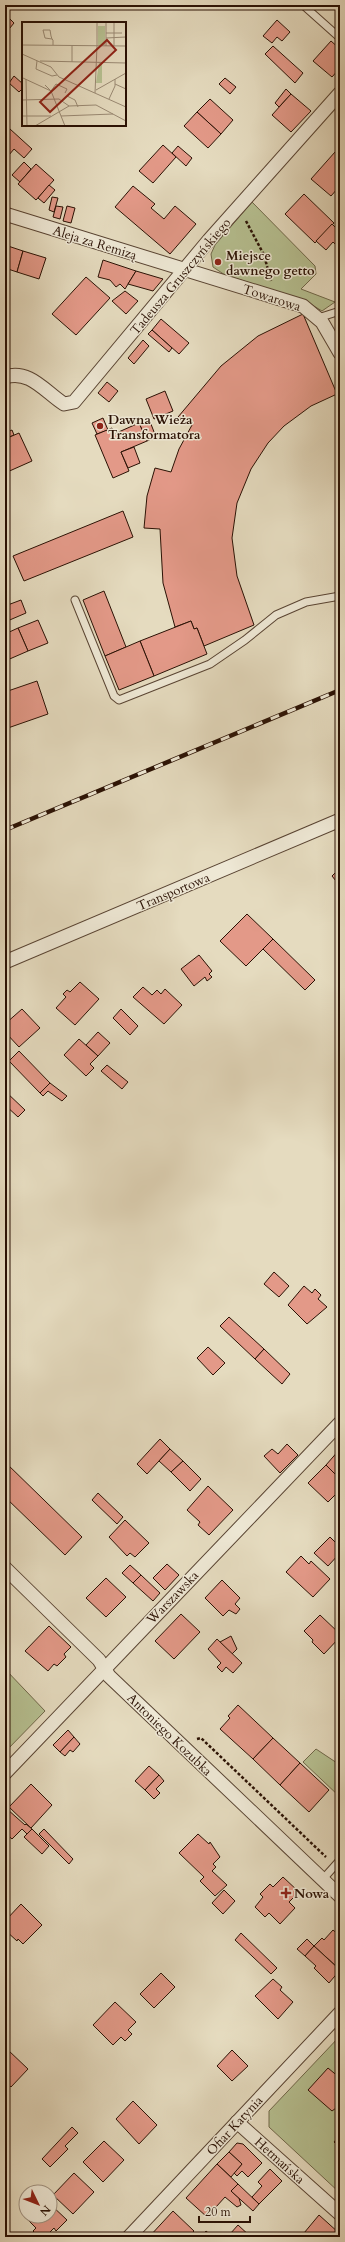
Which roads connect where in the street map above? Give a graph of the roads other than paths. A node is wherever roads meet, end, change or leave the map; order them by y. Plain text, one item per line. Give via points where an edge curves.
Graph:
1 (303, 5) edge
2 (340, 38) edge
3 (340, 93) edge
4 (5, 214) edge
5 (184, 269) junction
6 (340, 311) edge
7 (318, 318) junction
8 (340, 353) edge
9 (5, 377) edge
10 (340, 596) edge
11 (75, 600) dead end
12 (340, 820) edge
13 (5, 962) edge
14 (340, 1423) edge
15 (5, 1568) edge
16 (104, 1668) junction
17 (5, 1773) edge
18 (338, 1863) edge
19 (323, 1879) junction
20 (340, 1896) edge
21 (340, 2013) edge
22 (237, 2122) junction
23 (340, 2214) edge
24 (129, 2237) edge

1 - 2 lane
3 - 5 street, Tadeusza Gruszczyńskiego
4 - 5 street, Aleja za Remizą
5 - 7 street, Towarowa via 303,306
5 - 9 street, Tadeusza Gruszczyńskiego via 74,402 64,404 25,376
6 - 7 lane
7 - 8 street, Towarowa
10 - 11 lane via 306,602 276,615 210,664 119,700 114,696
12 - 13 street, Transportowa
14 - 16 street, Warszawska
15 - 16 street, Antoniego Kozubka via 99,1660
16 - 17 street, Warszawska
16 - 19 street, Antoniego Kozubka via 109,1676
18 - 19 lane
19 - 20 street, Antoniego Kozubka
21 - 22 street, Ofiar Katynia
22 - 23 street, Hetmańska
22 - 24 street, Ofiar Katynia

